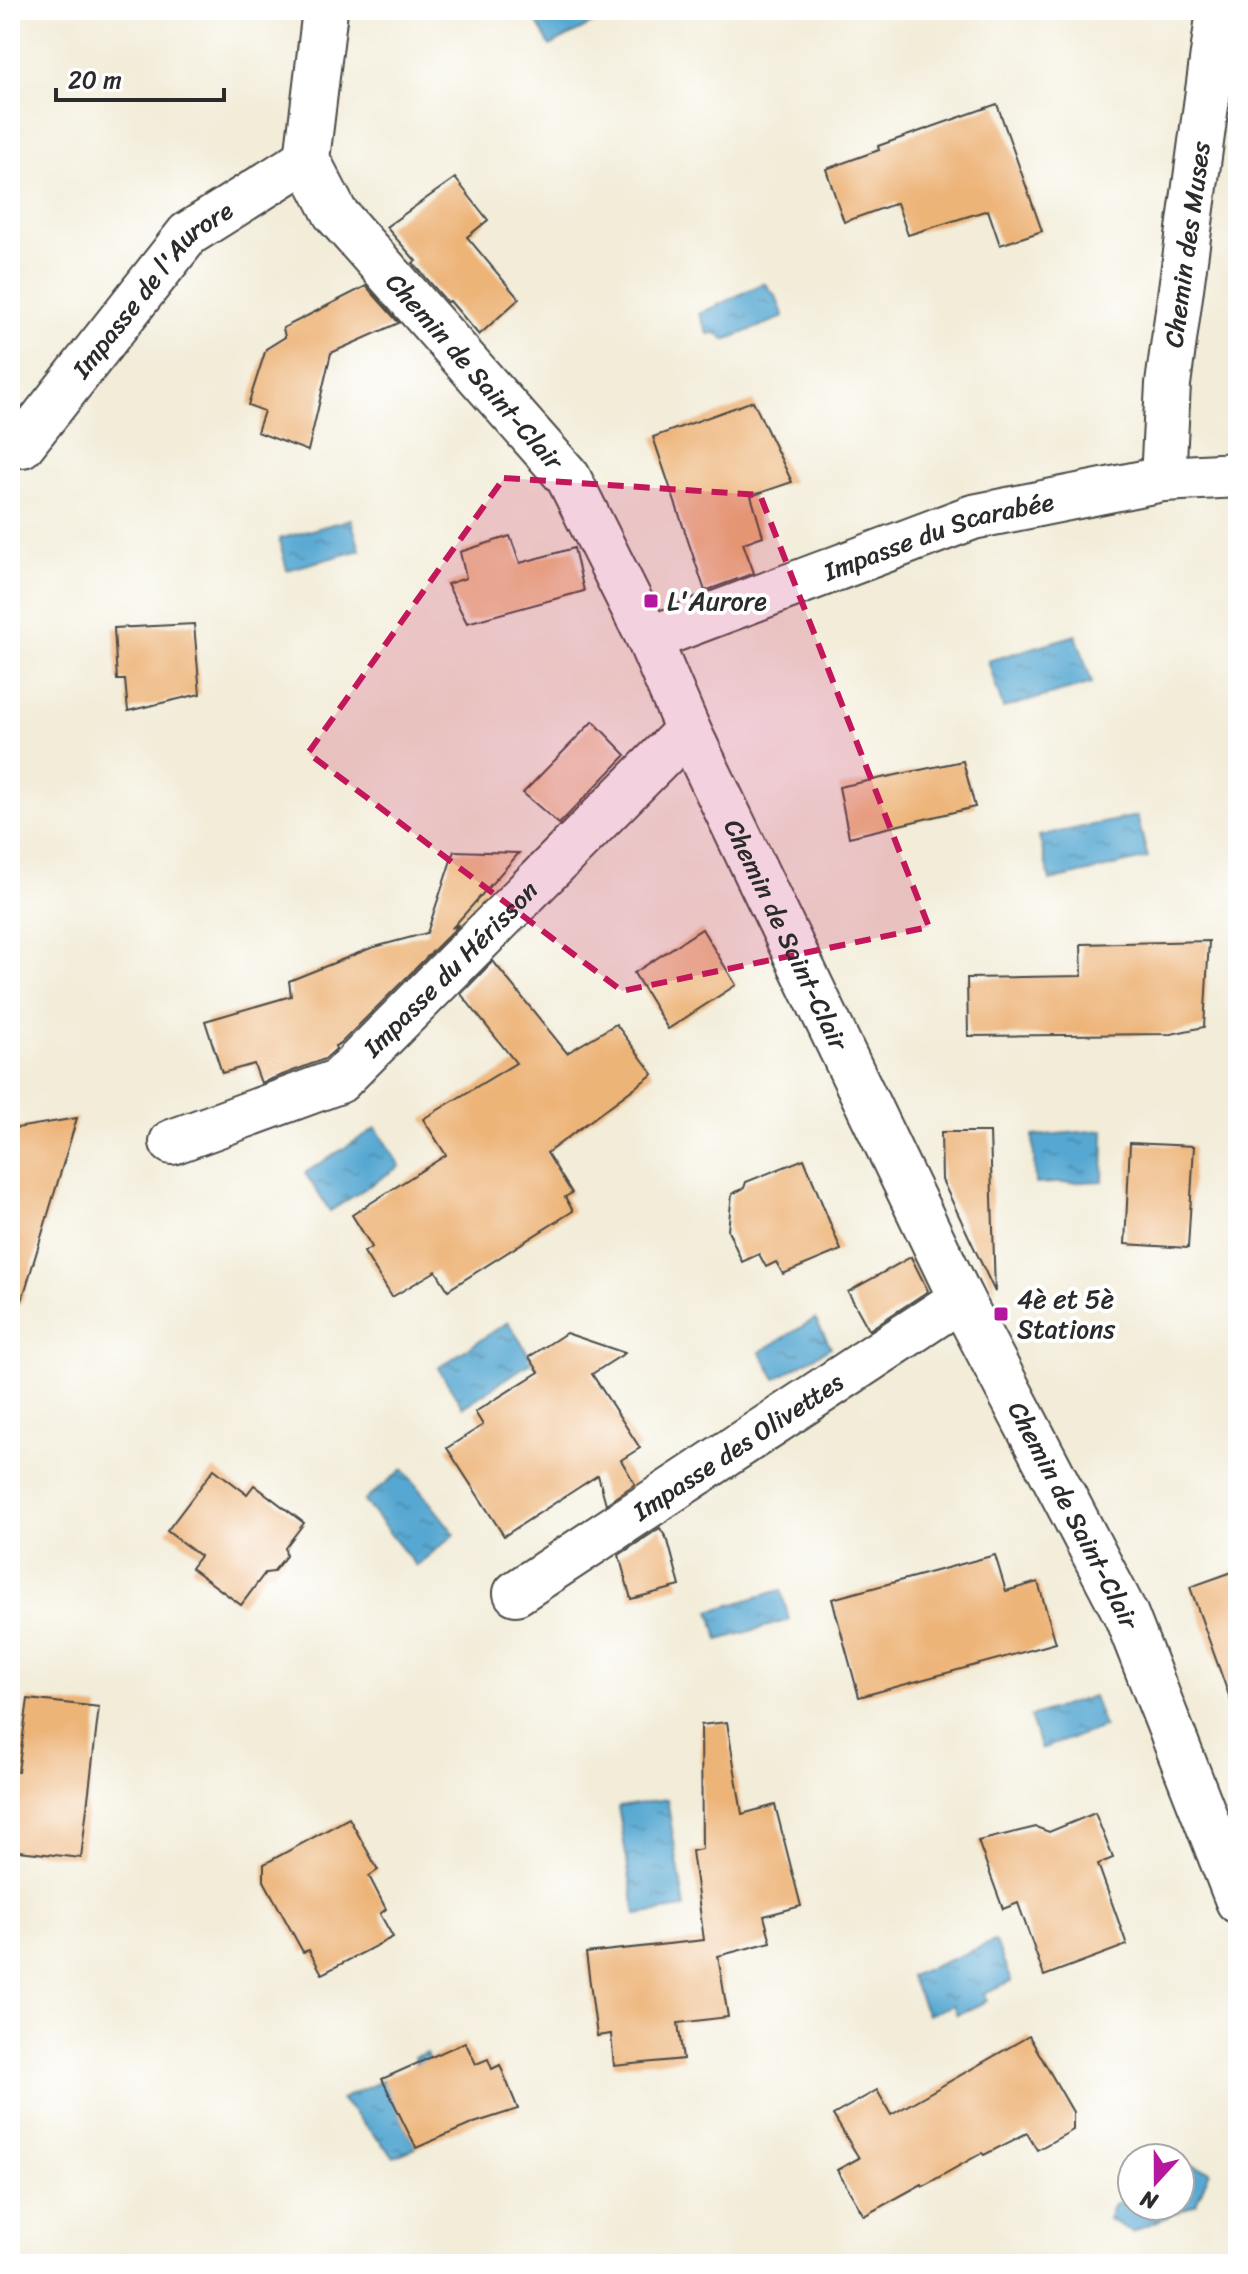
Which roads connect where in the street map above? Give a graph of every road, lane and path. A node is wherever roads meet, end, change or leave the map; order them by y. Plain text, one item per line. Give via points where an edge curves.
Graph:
1 (325, 10) edge
2 (1219, 10) edge
3 (307, 159) junction
4 (22, 445) dead end
5 (1238, 475) edge
6 (1163, 479) junction
7 (649, 639) junction
8 (688, 730) junction
9 (172, 1142) dead end
10 (961, 1299) junction
11 (516, 1593) dead end
12 (1238, 1901) edge

1 - 3 street
2 - 6 street, Chemin des Muses via 1168,384
3 - 4 street, Impasse de l'Aurore via 188,234
3 - 7 street, Chemin de Saint-Clair via 335,213 568,477
5 - 6 street, Impasse du Scarabée
6 - 7 street, Impasse du Scarabée via 973,517
7 - 8 street, Chemin de Saint-Clair
8 - 9 street, Impasse du Hérisson via 339,1081
8 - 10 street, Chemin de Saint-Clair
10 - 11 street, Impasse des Olivettes
10 - 12 street, Chemin de Saint-Clair via 1126,1615

